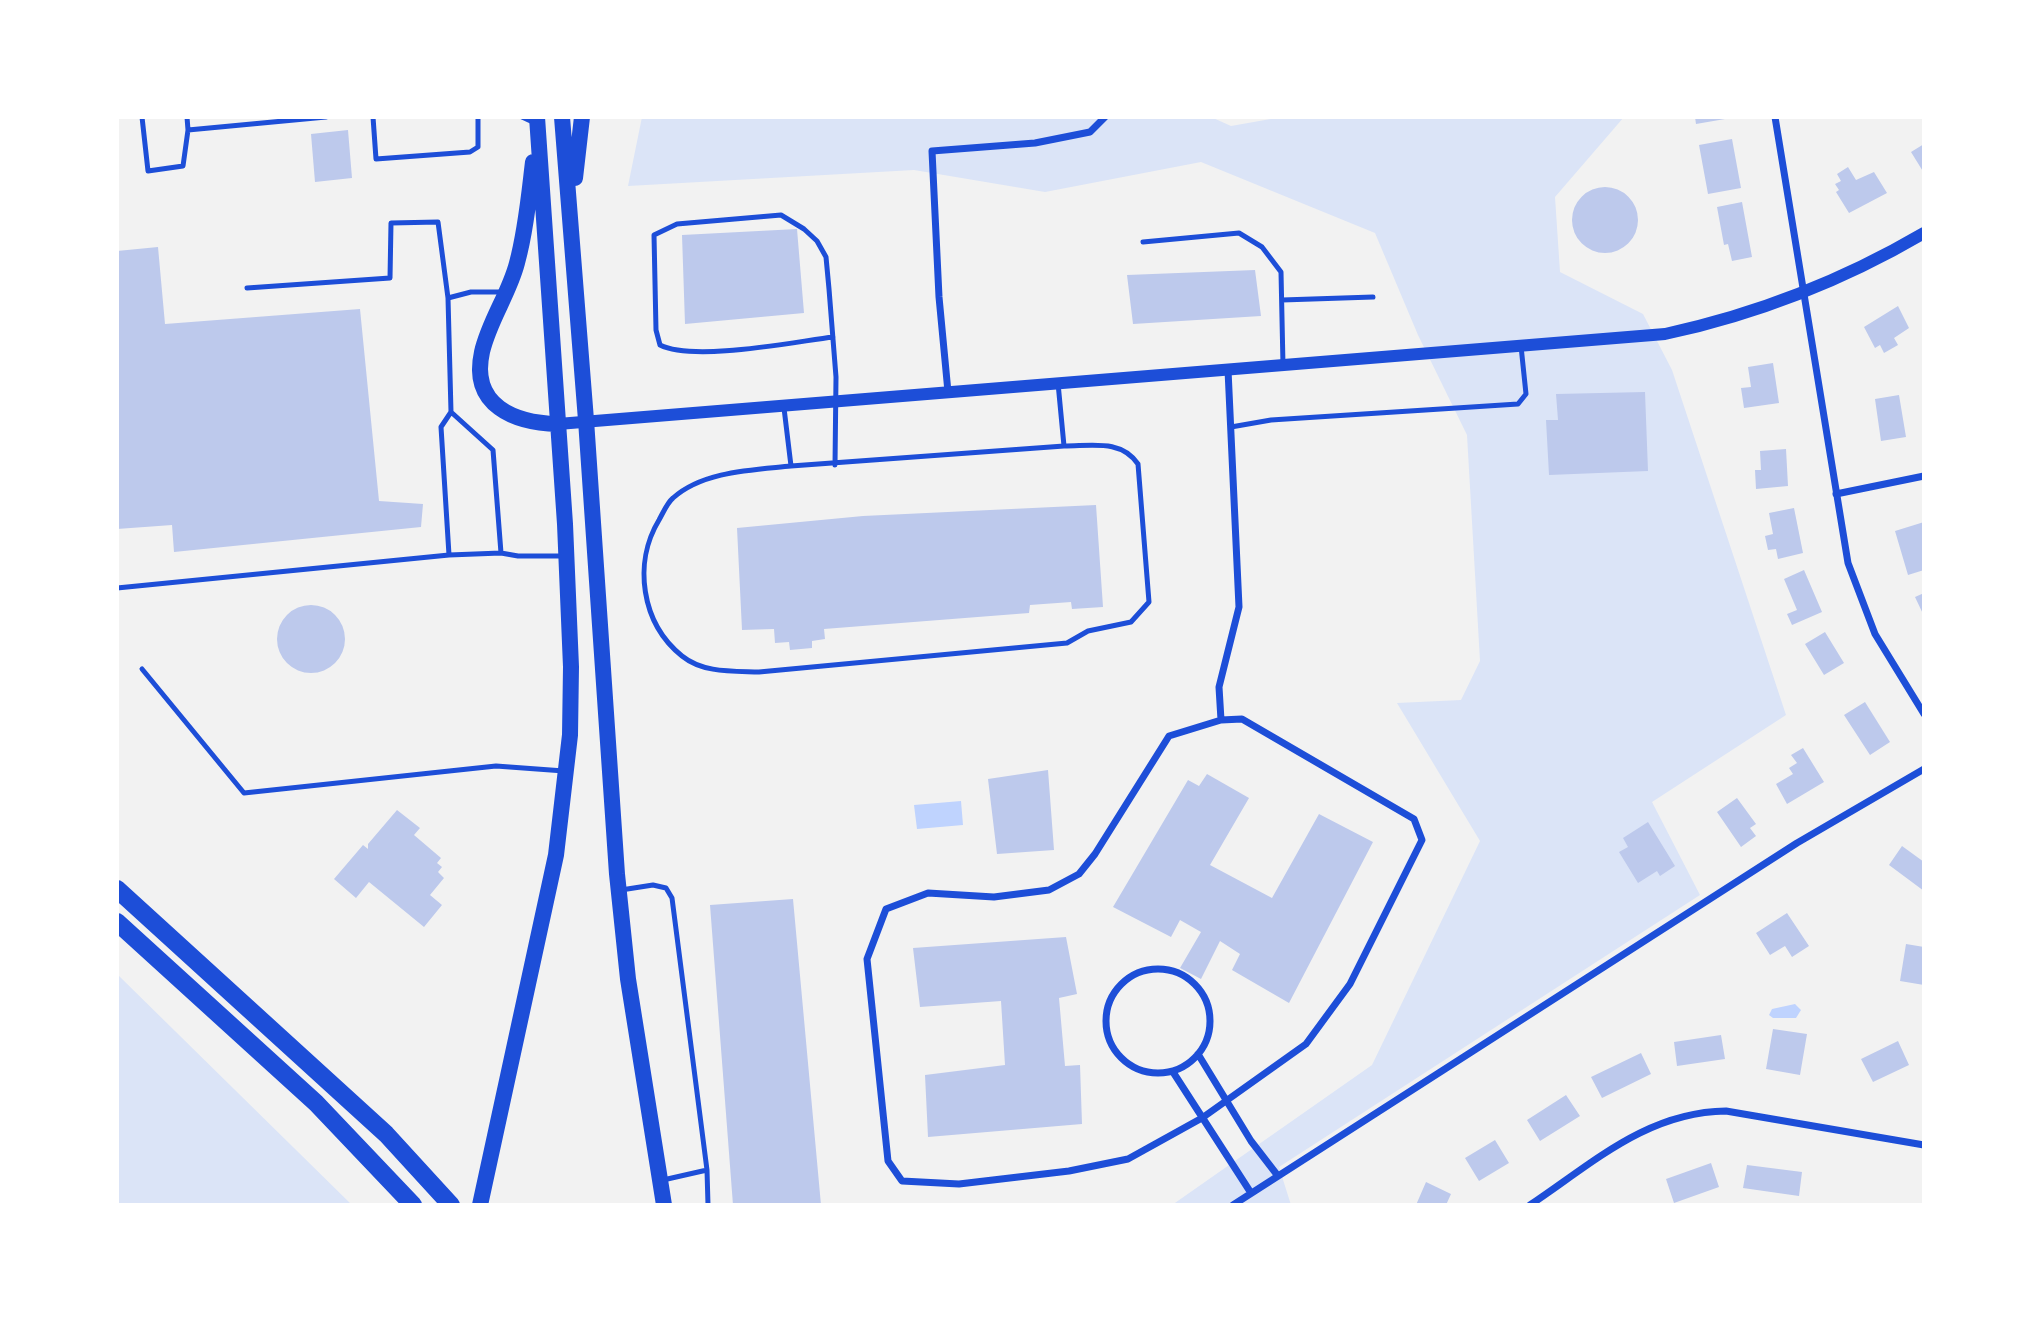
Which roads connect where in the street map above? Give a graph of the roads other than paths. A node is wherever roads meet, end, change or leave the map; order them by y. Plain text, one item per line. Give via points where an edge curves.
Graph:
1 (142, 117) edge
2 (187, 117) edge
3 (326, 117) edge
4 (373, 117) edge
5 (478, 117) edge
6 (522, 117) edge
7 (562, 117) edge
8 (582, 117) edge
9 (1105, 117) edge
10 (1775, 117) edge
11 (538, 121) edge
12 (188, 130) junction
13 (1924, 233) edge
14 (571, 237) junction
15 (1143, 242) dead end
16 (247, 288) dead end
17 (508, 292) junction
18 (1805, 294) junction
19 (1373, 297) dead end
20 (448, 298) junction
21 (1282, 300) junction
22 (833, 337) junction
23 (1521, 346) junction
24 (1283, 365) junction
25 (1228, 370) junction
26 (1059, 383) junction
27 (948, 392) junction
28 (835, 400) junction
29 (784, 404) junction
30 (451, 412) junction
31 (586, 420) junction
32 (558, 424) junction
33 (1231, 427) junction
34 (1064, 446) junction
35 (835, 465) junction
36 (791, 466) junction
37 (1924, 476) edge
38 (1836, 494) junction
39 (501, 553) junction
40 (449, 555) junction
41 (566, 556) junction
42 (117, 588) edge
43 (142, 669) dead end
44 (1924, 714) edge
45 (1221, 720) junction
46 (1924, 769) edge
47 (567, 771) junction
48 (117, 889) edge
49 (618, 891) junction
50 (117, 922) edge
51 (1198, 1054) junction
52 (1173, 1072) junction
53 (1229, 1100) junction
54 (1202, 1118) junction
55 (1924, 1145) edge
56 (707, 1170) junction
57 (1278, 1176) junction
58 (660, 1181) junction
59 (1251, 1193) junction
60 (408, 1199) edge
61 (451, 1205) edge
62 (480, 1205) edge
63 (663, 1205) edge
64 (708, 1205) edge
65 (1233, 1205) edge
66 (1530, 1205) edge

1 - 12 lane via 148,171 183,166
2 - 12 lane
3 - 12 lane
4 - 5 lane via 376,159 470,152 478,147
6 - 11 lane
7 - 14 main road
8 - 14 main road
9 - 27 street via 1090,132 1035,143 932,151
10 - 18 street
11 - 17 main road via 525,223
11 - 32 main road
13 - 18 street
14 - 31 main road
15 - 21 lane via 1239,233 1262,247 1281,272
16 - 20 lane via 390,278 391,223 438,222
17 - 20 lane via 471,292
17 - 32 main road via 481,354 483,384 495,404 515,419
18 - 23 street via 1665,334
18 - 38 street
19 - 21 lane
20 - 30 lane
21 - 24 lane
22 - 22 lane via 724,350 672,351 660,345 654,234 677,223 781,215 817,241 825,257
22 - 28 lane
23 - 24 street
23 - 33 lane via 1526,394 1518,404 1271,420
24 - 25 street
25 - 26 street
25 - 33 street
26 - 27 street
26 - 34 lane
27 - 28 street
28 - 29 street
28 - 35 lane
29 - 31 street
29 - 36 lane
30 - 39 lane via 493,450
30 - 40 lane via 441,427
31 - 32 street
31 - 49 main road
32 - 41 main road
33 - 45 street via 1239,607 1219,687
34 - 35 lane
34 - 36 lane via 1116,446 1130,452 1138,464 1149,602 1131,622 1088,631 1067,643 759,672 716,671 683,657 665,638 649,607 642,572 648,538 672,499 697,482
35 - 36 lane
37 - 38 street
38 - 44 street via 1858,596 1875,634
39 - 40 lane
39 - 41 lane
40 - 42 lane
41 - 47 main road via 571,667
43 - 47 lane via 244,793 496,766
45 - 53 street via 1242,719 1388,802 1414,819 1422,840 1350,984 1306,1044
45 - 54 street via 1169,736 1079,874 1049,890 994,897 928,893 886,909 867,959 888,1161 902,1181 959,1184 1128,1159
46 - 57 street via 1797,843
47 - 62 main road via 554,867
48 - 61 highway via 405,1153
49 - 56 lane via 653,885 666,888 672,898
49 - 58 main road
50 - 60 highway via 316,1103
51 - 52 street
51 - 52 street via 1209,1036 1211,1020 1199,988 1172,970 1155,968 1124,981 1106,1012 1111,1046 1138,1070
51 - 53 street
52 - 54 street
53 - 54 street
53 - 57 street via 1251,1141
54 - 59 street
55 - 66 street via 1726,1111 1701,1111 1653,1125
56 - 58 lane
56 - 64 lane
57 - 59 street
58 - 63 main road
59 - 65 street

